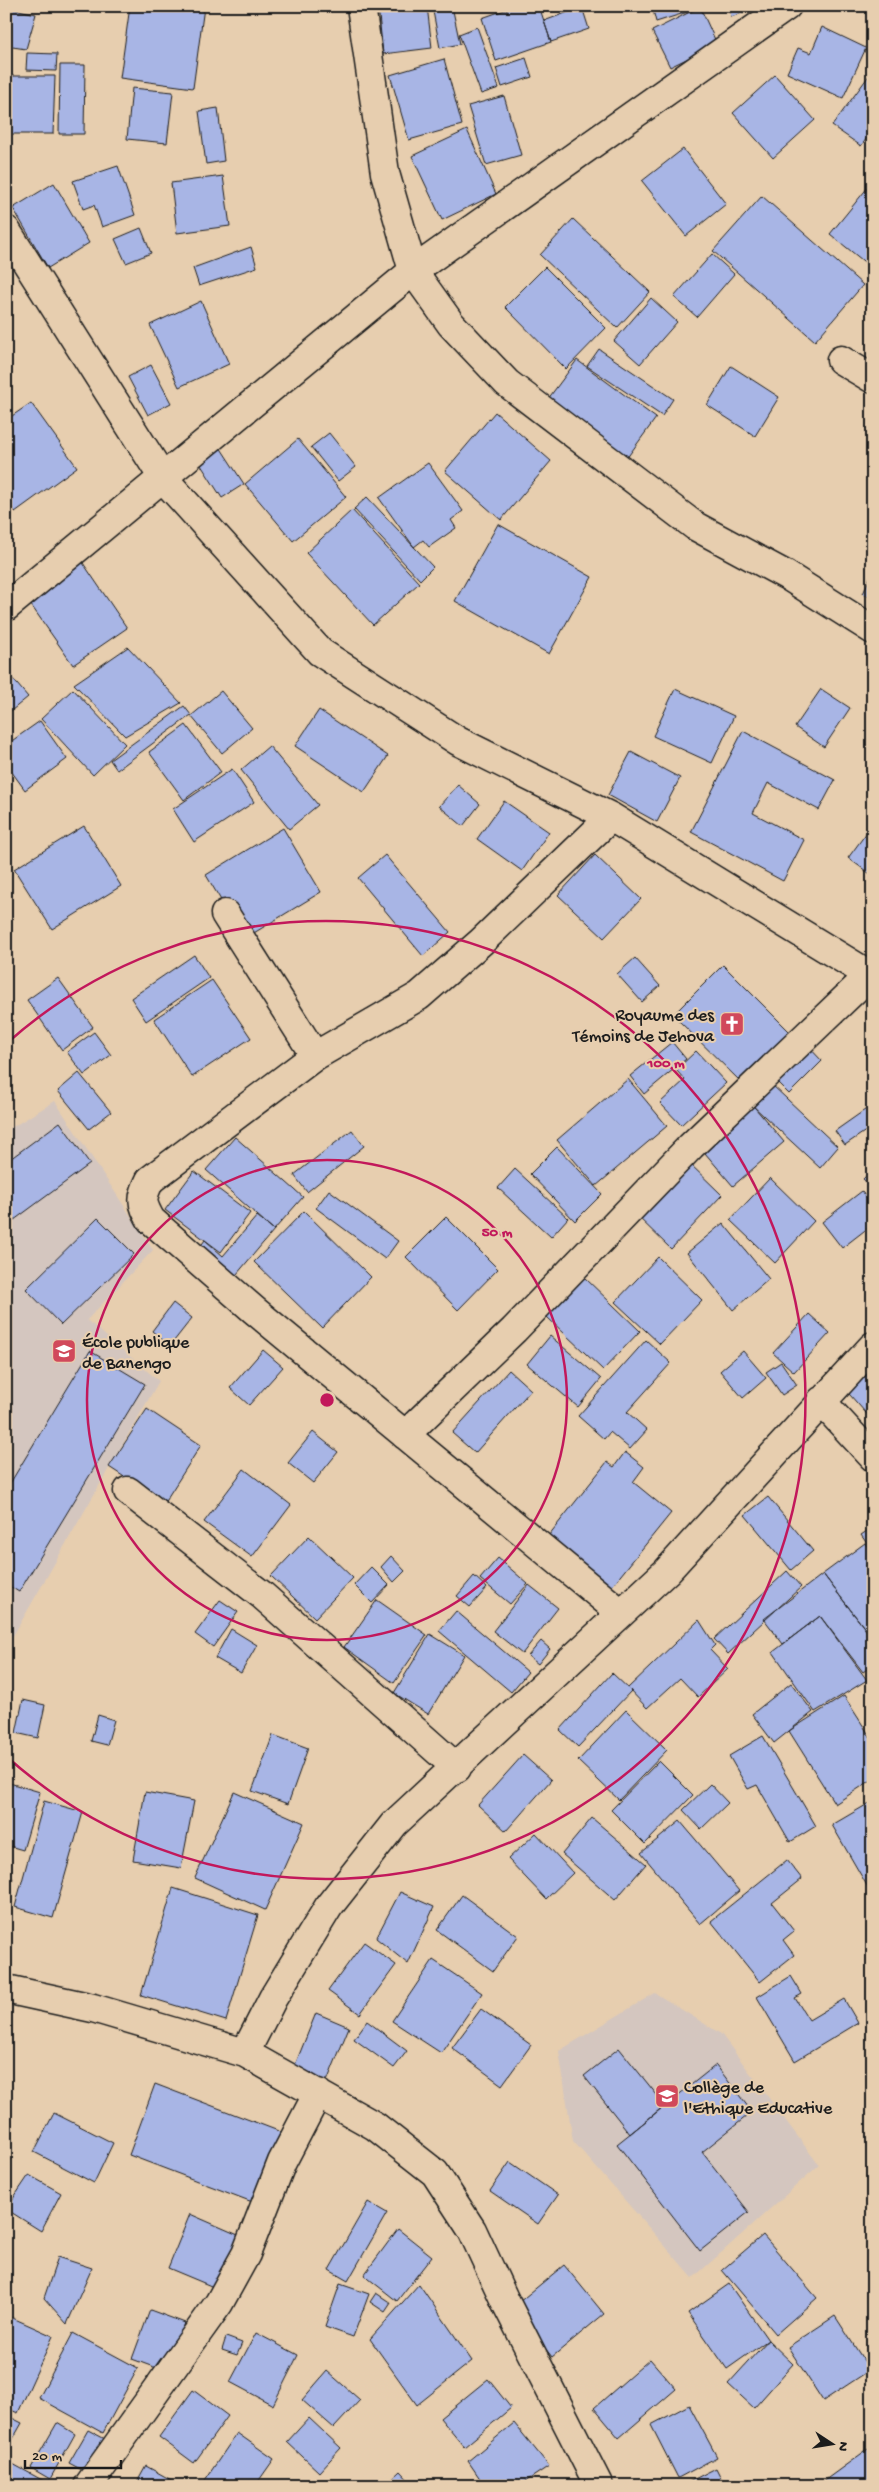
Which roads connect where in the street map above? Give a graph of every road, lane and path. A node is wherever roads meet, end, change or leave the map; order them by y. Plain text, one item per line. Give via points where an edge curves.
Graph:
1 (361, 6) edge
2 (787, 6) edge
3 (6, 230) edge
4 (413, 271) junction
5 (841, 360) dead end
6 (873, 379) edge
7 (163, 478) junction
8 (6, 608) edge
9 (873, 630) edge
10 (611, 817) junction
11 (225, 914) dead end
12 (871, 976) edge
13 (315, 1056) junction
14 (873, 1346) edge
15 (821, 1401) junction
16 (405, 1435) junction
17 (873, 1457) edge
18 (128, 1491) dead end
19 (621, 1613) junction
20 (456, 1768) junction
21 (6, 1988) edge
22 (245, 2053) junction
23 (318, 2093) junction
24 (88, 2486) edge
25 (599, 2486) edge

1 - 4 street via 384,173
2 - 4 street
3 - 7 street
4 - 7 street
4 - 9 street via 451,324 507,383 694,526 786,575
5 - 6 street
7 - 8 street
7 - 10 street via 320,652 458,741
10 - 12 street
10 - 13 street via 482,942 419,996
11 - 13 street
12 - 16 street via 691,1146 514,1330
13 - 16 street via 150,1180 143,1205 151,1220 246,1304
14 - 15 street
15 - 17 street
15 - 19 street via 693,1544
16 - 19 street
18 - 20 street via 262,1595
19 - 20 street
20 - 22 street via 394,1824 329,1906 273,1998
21 - 22 street via 92,2008
22 - 23 street
23 - 24 street via 282,2162 246,2254 219,2302
23 - 25 street via 376,2126 435,2173 472,2230 504,2301

